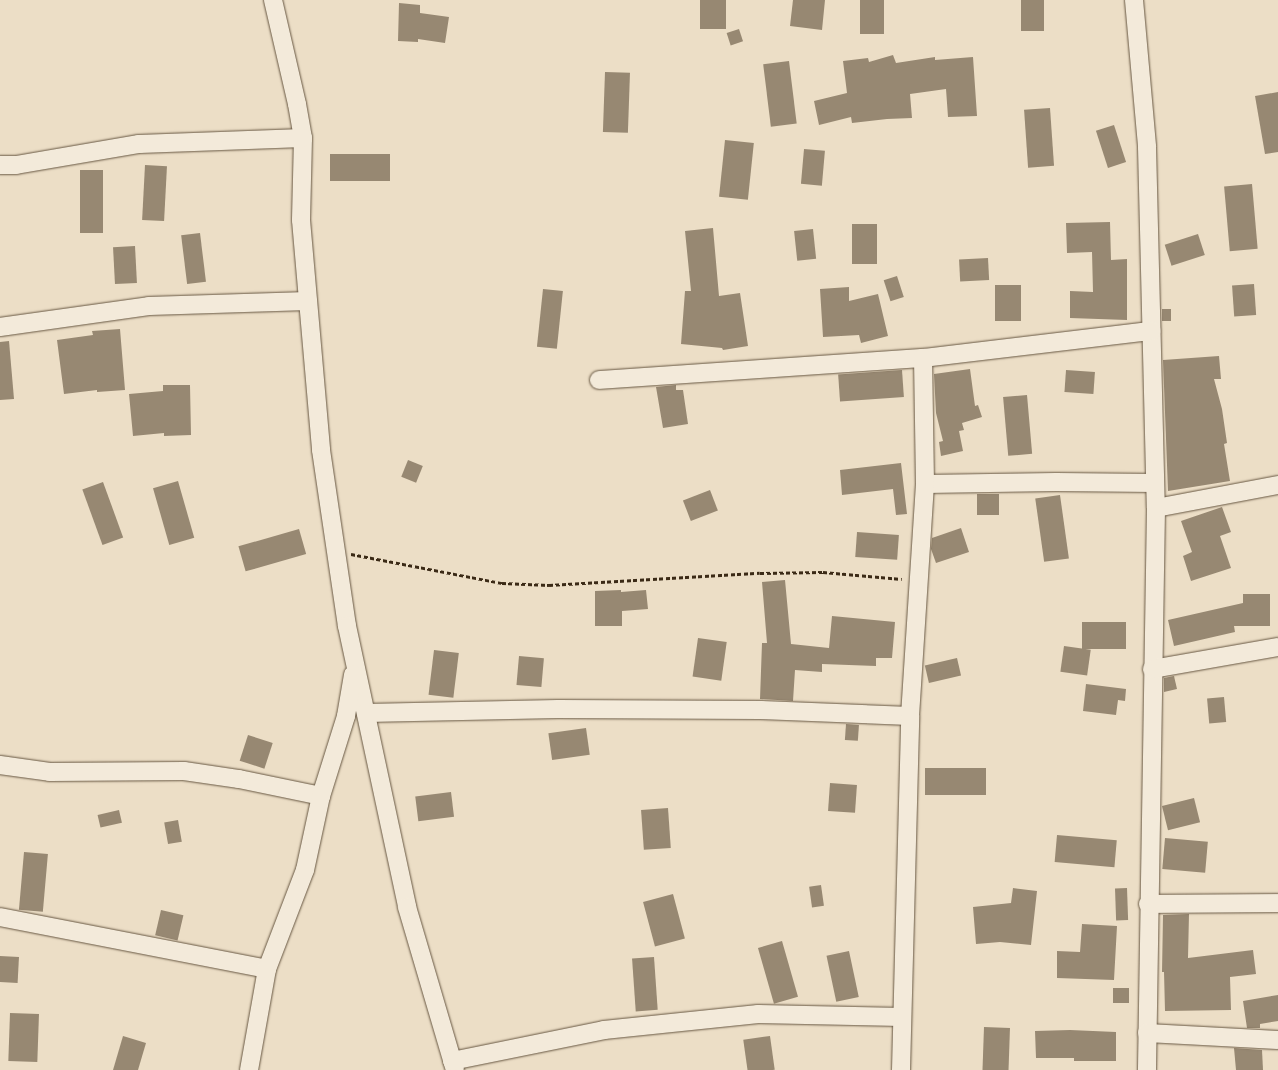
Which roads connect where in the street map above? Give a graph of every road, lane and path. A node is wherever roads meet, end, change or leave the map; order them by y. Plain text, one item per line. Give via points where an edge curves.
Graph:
1 (273, 0) edge
2 (1134, 0) edge
3 (303, 138) junction
4 (0, 165) edge
5 (308, 302) junction
6 (0, 327) edge
7 (1151, 330) junction
8 (923, 358) junction
9 (599, 380) dead end
10 (1155, 483) junction
11 (925, 484) junction
12 (1278, 485) edge
13 (1156, 508) junction
14 (336, 551) junction
15 (919, 580) junction
16 (1278, 648) edge
17 (355, 665) junction
18 (1152, 669) junction
19 (366, 712) junction
20 (910, 716) junction
21 (0, 765) edge
22 (321, 796) junction
23 (1278, 903) edge
24 (1148, 904) junction
25 (0, 917) edge
26 (267, 969) junction
27 (902, 1017) junction
28 (1147, 1033) junction
29 (1278, 1040) edge
30 (454, 1066) edge
31 (249, 1070) edge
32 (902, 1070) edge
33 (1147, 1070) edge

1 - 3 street
2 - 7 street via 1147,147
3 - 4 street via 139,144
3 - 5 street via 300,220
5 - 6 street via 149,306
5 - 14 street via 321,450
7 - 8 street
7 - 10 street
8 - 9 street
8 - 11 street
10 - 11 street
10 - 13 street
11 - 15 street
12 - 13 street
13 - 18 street
14 - 15 path via 502,583 549,585 823,572
14 - 17 street
15 - 20 street
16 - 18 street
17 - 19 street
17 - 22 street via 346,716
18 - 24 street
19 - 20 street via 761,710
19 - 30 street via 407,907
20 - 27 street
21 - 22 street via 50,772 184,771
22 - 26 street via 305,870
23 - 24 street
24 - 28 street
25 - 26 street
26 - 31 street
27 - 30 street via 758,1014 604,1030
27 - 32 street
28 - 29 street
28 - 33 street

